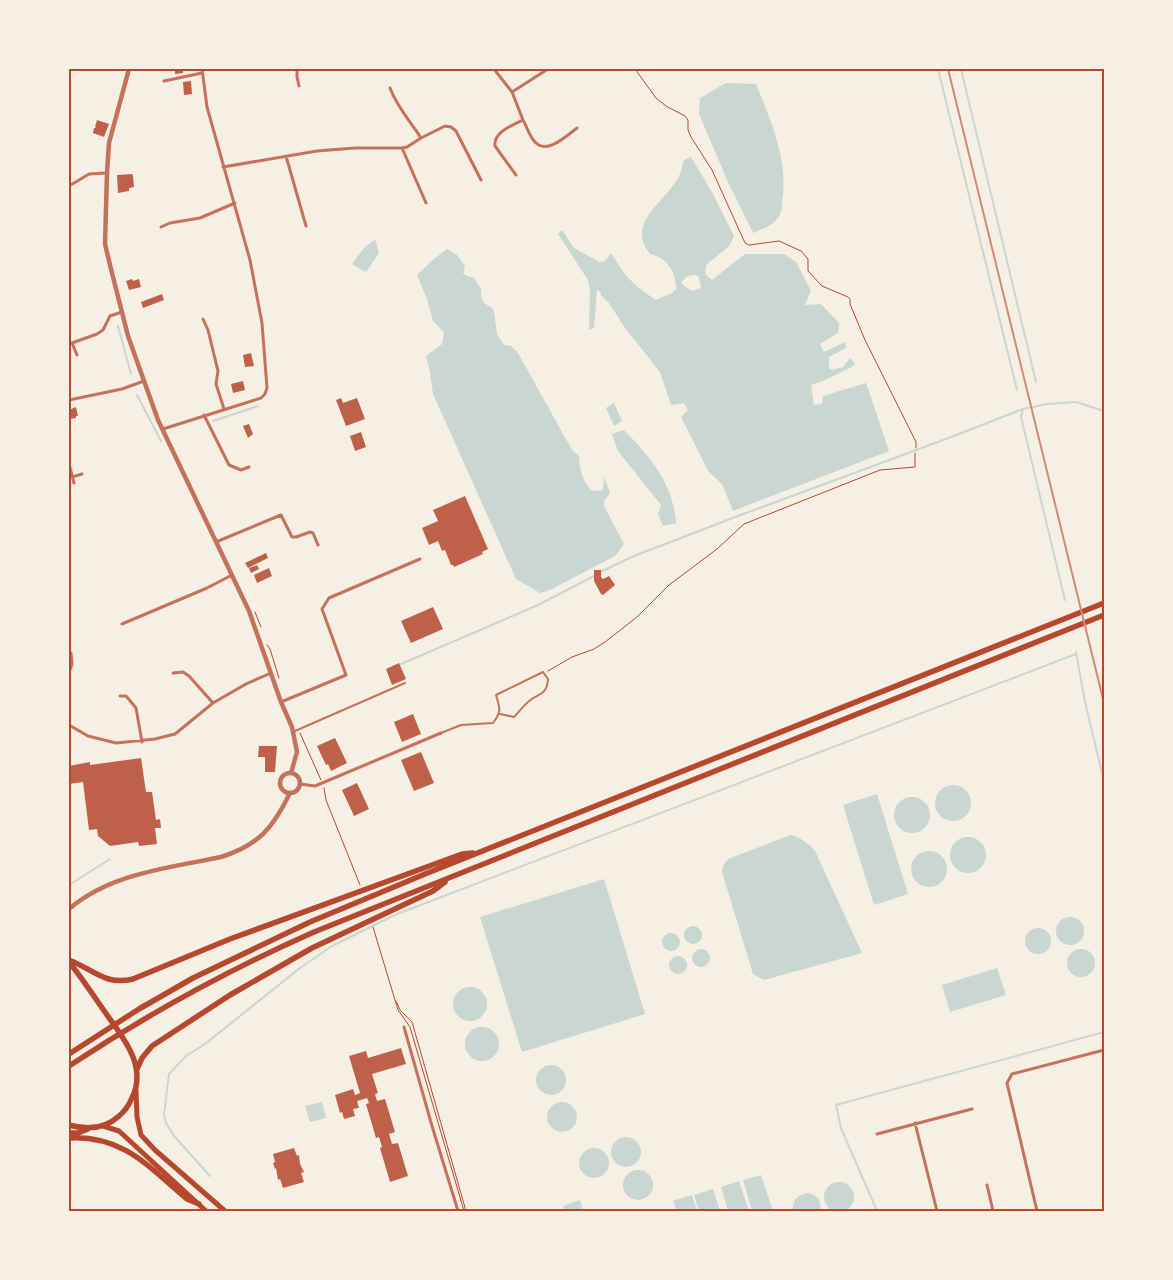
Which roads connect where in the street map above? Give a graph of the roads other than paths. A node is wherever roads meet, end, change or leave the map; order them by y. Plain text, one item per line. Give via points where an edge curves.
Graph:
1 (129, 69) edge
2 (297, 69) edge
3 (494, 69) edge
4 (548, 69) edge
5 (202, 71) edge
6 (164, 81) dead end
7 (299, 86) dead end
8 (390, 88) dead end
9 (512, 92) junction
10 (523, 120) junction
11 (577, 128) dead end
12 (421, 138) junction
13 (402, 148) junction
14 (286, 156) junction
15 (224, 167) junction
16 (107, 173) junction
17 (516, 175) dead end
18 (481, 180) dead end
19 (69, 186) edge
20 (235, 203) junction
21 (426, 203) dead end
22 (306, 226) dead end
23 (161, 227) dead end
24 (122, 312) junction
25 (203, 319) dead end
26 (77, 356) dead end
27 (144, 381) junction
28 (69, 400) edge
29 (224, 409) junction
30 (204, 415) junction
31 (163, 429) junction
32 (69, 464) edge
33 (248, 467) dead end
34 (82, 474) dead end
35 (72, 477) junction
36 (74, 483) dead end
37 (216, 542) junction
38 (318, 545) dead end
39 (420, 559) dead end
40 (232, 575) junction
41 (1102, 604) edge
42 (1104, 615) edge
43 (122, 624) dead end
44 (70, 653) dead end
45 (77, 663) dead end
46 (72, 664) junction
47 (69, 673) edge
48 (271, 673) junction
49 (173, 674) dead end
50 (405, 683) dead end
51 (120, 696) dead end
52 (282, 702) junction
53 (213, 703) junction
54 (500, 714) junction
55 (69, 725) edge
56 (294, 732) junction
57 (441, 733) joint
58 (142, 742) junction
59 (291, 773) junction
60 (300, 784) junction
61 (290, 793) junction
62 (481, 852) junction
63 (452, 876) junction
64 (69, 909) edge
65 (69, 961) edge
66 (404, 1027) dead end
67 (1104, 1050) edge
68 (69, 1054) edge
69 (69, 1066) edge
70 (137, 1069) junction
71 (136, 1090) junction
72 (972, 1109) dead end
73 (915, 1123) junction
74 (69, 1125) edge
75 (103, 1126) junction
76 (90, 1129) junction
77 (69, 1133) edge
78 (877, 1134) dead end
79 (69, 1138) edge
80 (986, 1185) dead end
81 (199, 1204) junction
82 (206, 1211) edge
83 (224, 1211) edge
84 (458, 1211) edge
85 (937, 1211) edge
86 (993, 1211) edge
87 (1038, 1211) edge

1 - 16 street via 109,143
2 - 7 street
3 - 9 street
4 - 9 street
5 - 6 street
5 - 15 street via 207,107
8 - 12 street
9 - 10 street
10 - 11 street via 535,142 543,147 549,147
10 - 17 street via 507,128 495,141 495,146
12 - 13 street
12 - 18 street via 445,126 451,127
13 - 14 street via 317,151
13 - 21 street
14 - 15 street
14 - 22 street
15 - 20 street
16 - 19 street via 90,174
16 - 24 street via 106,244
20 - 23 street via 200,218
20 - 29 street via 262,323 267,388 261,398
24 - 26 street via 110,316 103,330 97,334 72,342
24 - 27 street
25 - 29 street via 218,371 216,384
27 - 28 street
27 - 31 street
29 - 30 street
30 - 31 street
30 - 33 street via 229,465 241,470
31 - 37 street
32 - 35 street
34 - 35 street
35 - 36 street
37 - 38 street via 281,515 292,537 310,532
37 - 40 street
39 - 52 street via 329,598 322,609 346,674
40 - 43 street
40 - 48 street
41 - 62 highway
42 - 63 highway
44 - 46 street
45 - 46 street
46 - 47 street
48 - 52 street
48 - 53 street
49 - 53 street via 183,672 189,676
50 - 56 lane
51 - 58 street via 126,696 136,708
52 - 56 street
53 - 58 street via 175,734
54 - 54 lane via 514,716 528,701 543,693 548,679 543,672 496,695
54 - 57 lane via 493,723 461,725
55 - 58 street via 88,736 116,743
56 - 59 street via 297,752
57 - 60 street via 315,786
59 - 60 street via 298,777
59 - 61 street via 280,781 282,790
60 - 61 street via 297,791
61 - 64 street via 274,823 252,844 236,852 116,881 93,891
62 - 65 highway via 462,854 406,874 230,939 133,980 110,980
62 - 68 highway via 266,942 193,978
63 - 69 highway via 314,932 197,988
63 - 70 highway via 433,891 312,948 230,994 152,1046
65 - 70 highway via 133,1052
66 - 84 street
67 - 87 street via 1012,1074 1007,1083
70 - 71 highway
71 - 75 highway via 123,1113
71 - 83 main road via 141,1135
72 - 73 street
73 - 78 street
73 - 85 street
74 - 76 highway
75 - 76 highway
75 - 81 main road via 119,1131
76 - 77 highway
79 - 81 highway via 100,1140 127,1149 187,1199
80 - 86 street
81 - 82 main road

